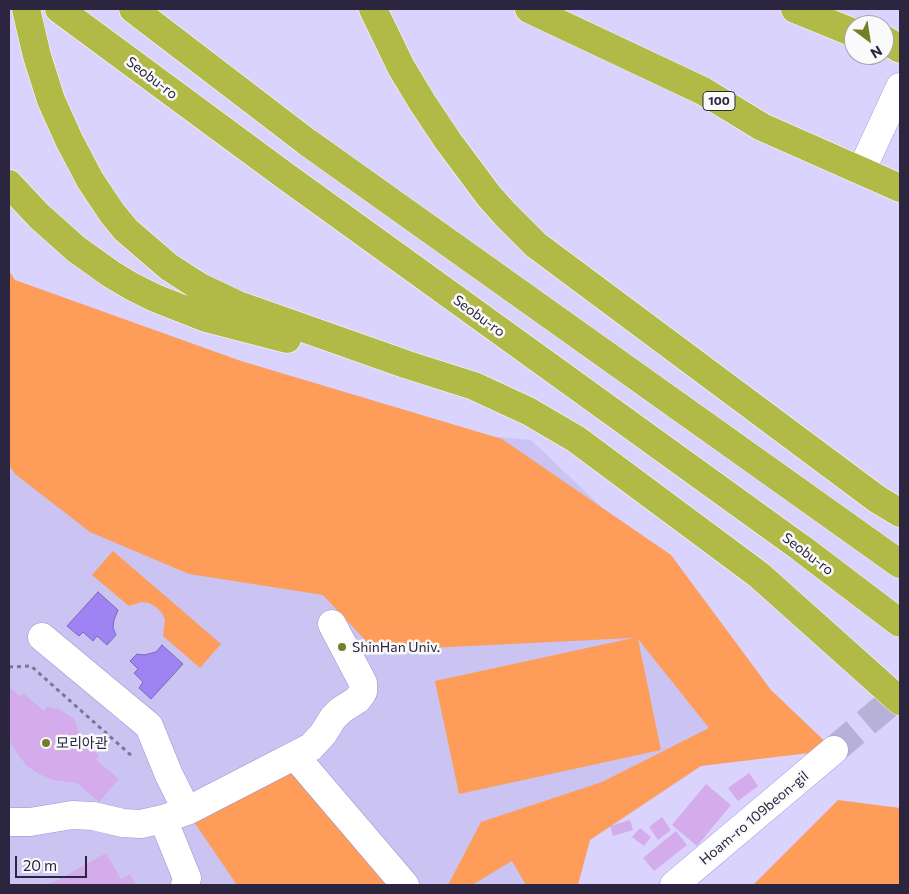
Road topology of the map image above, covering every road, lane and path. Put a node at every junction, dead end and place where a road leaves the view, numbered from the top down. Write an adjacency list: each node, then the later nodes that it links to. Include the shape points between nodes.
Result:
1 (26, 9): 12 (highway, via 37,56 59,119 90,180 126,230 169,267 200,287 238,305)
2 (59, 9): 15 (highway, Seobu-ro)
3 (133, 9): 14 (highway, via 308,142)
4 (374, 9): 13 (highway, via 401,67 448,141 489,196 536,245)
5 (795, 9): 7 (highway)
6 (533, 11): 9 (highway, 100, via 703,91 762,126)
7 (844, 29)
8 (900, 88): 9 (street)
9 (862, 169): 11 (highway, 100)
10 (9, 184): 12 (highway, via 76,249 111,274 155,298 230,325)
11 (900, 188)
12 (408, 365): 19 (highway, via 474,386 528,411 576,439 759,575)
13 (900, 513)
14 (900, 564)
15 (900, 623)
16 (332, 624): 21 (street, via 363,683 362,692 357,700 337,714 311,747)
17 (42, 637): 23 (street, via 149,726 169,776)
18 (9, 667): 22 (path, via 31,666)
19 (900, 701)
20 (834, 750): 27 (street, Hoam-ro 109beon-gil)
21 (295, 756): 23 (street); 26 (street)
22 (136, 760)
23 (175, 815): 24 (street, via 141,824 72,815); 25 (street)
24 (9, 822)
25 (186, 885)
26 (405, 885)
27 (674, 885)

